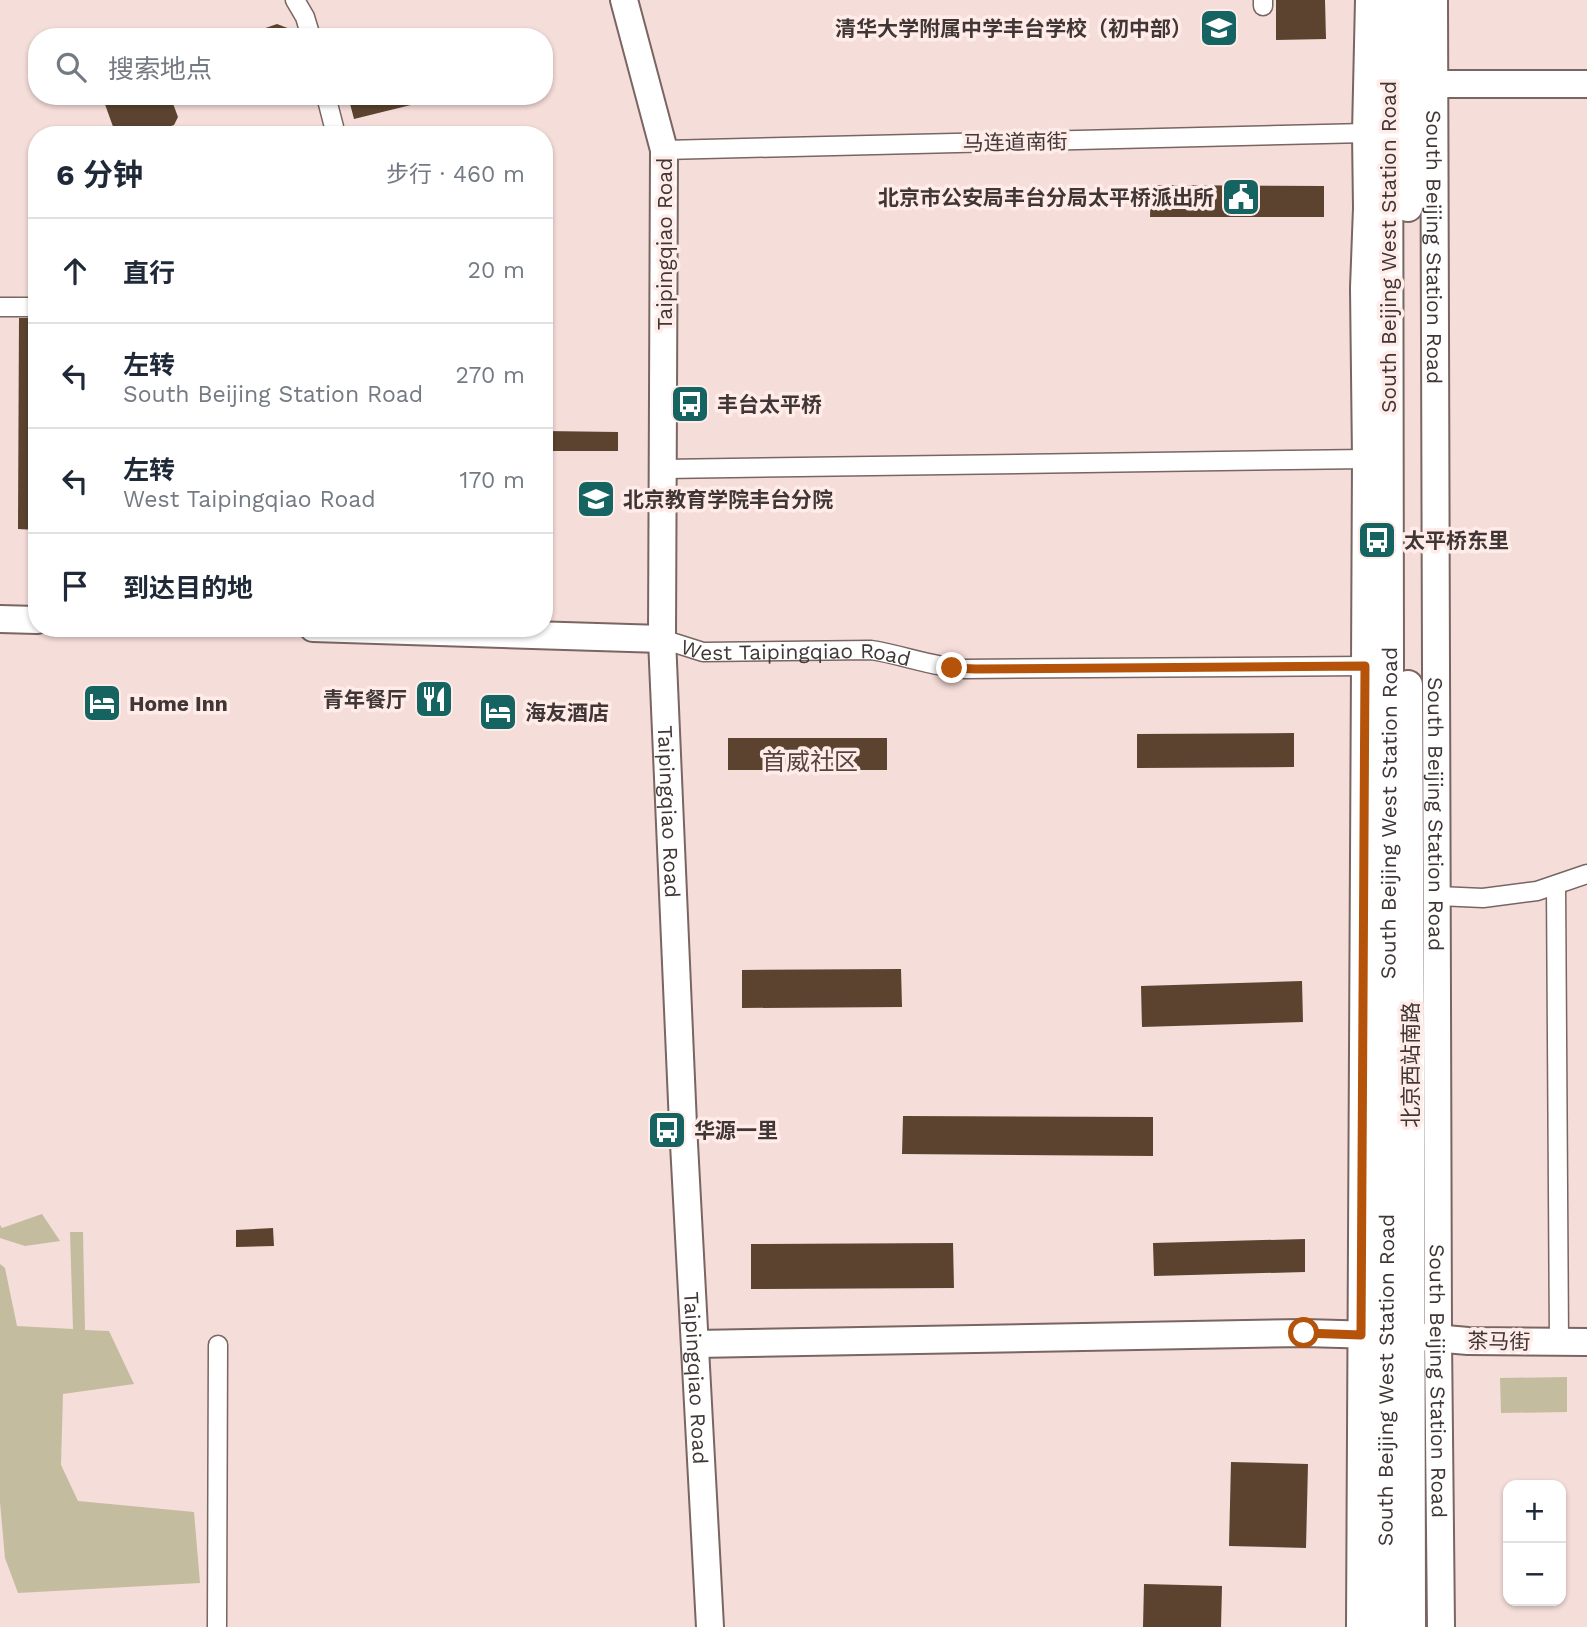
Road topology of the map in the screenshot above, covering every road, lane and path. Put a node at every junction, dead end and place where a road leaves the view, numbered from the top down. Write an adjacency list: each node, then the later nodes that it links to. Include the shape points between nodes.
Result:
1 (295, 0): 7 (street)
2 (624, 0): 13 (street, Taipingqiao Road)
3 (1369, 0): 12 (street, South Beijing Station Road)
4 (1388, 0): 26 (main road, South Beijing West Station Road, via 1389,665)
5 (1408, 0): 26 (main road, 北京西站南路, via 1407,666)
6 (1434, 0): 8 (street, South Beijing Station Road)
7 (308, 28)
8 (1434, 83): 9 (street); 25 (street, South Beijing Station Road)
9 (1587, 84)
10 (328, 105): 11 (street)
11 (334, 126)
12 (1366, 133): 13 (street, 马连道南街); 16 (street, South Beijing Station Road)
13 (664, 150): 17 (street, Taipingqiao Road)
14 (0, 307): 15 (street)
15 (28, 307)
16 (1366, 459): 17 (street); 22 (street, South Beijing Station Road)
17 (664, 469): 21 (street, Taipingqiao Road)
18 (0, 619): 19 (street)
19 (28, 620)
20 (553, 636): 21 (street, West Taipingqiao Road)
21 (662, 639): 22 (street, West Taipingqiao Road, via 703,652 871,650 965,669); 29 (street, Taipingqiao Road)
22 (1365, 666): 26 (street, South Beijing Station Road)
23 (1587, 874): 24 (street)
24 (1556, 886): 25 (street, via 1483,898); 27 (street)
25 (1438, 896): 26 (street, South Beijing Station Road)
26 (1398, 1336): 27 (street, 茶马街); 29 (street, 茶马街, via 1304,1333); 33 (street, South Beijing Station Road); 34 (main road, South Beijing West Station Road); 35 (main road, 北京西站南路); 36 (street, South Beijing Station Road)
27 (1559, 1342): 28 (street, 茶马街)
28 (1587, 1342)
29 (696, 1344): 32 (street, Taipingqiao Road)
30 (218, 1345): 31 (street)
31 (217, 1627)
32 (710, 1627)
33 (1360, 1627)
34 (1384, 1627)
35 (1411, 1627)
36 (1441, 1627)

